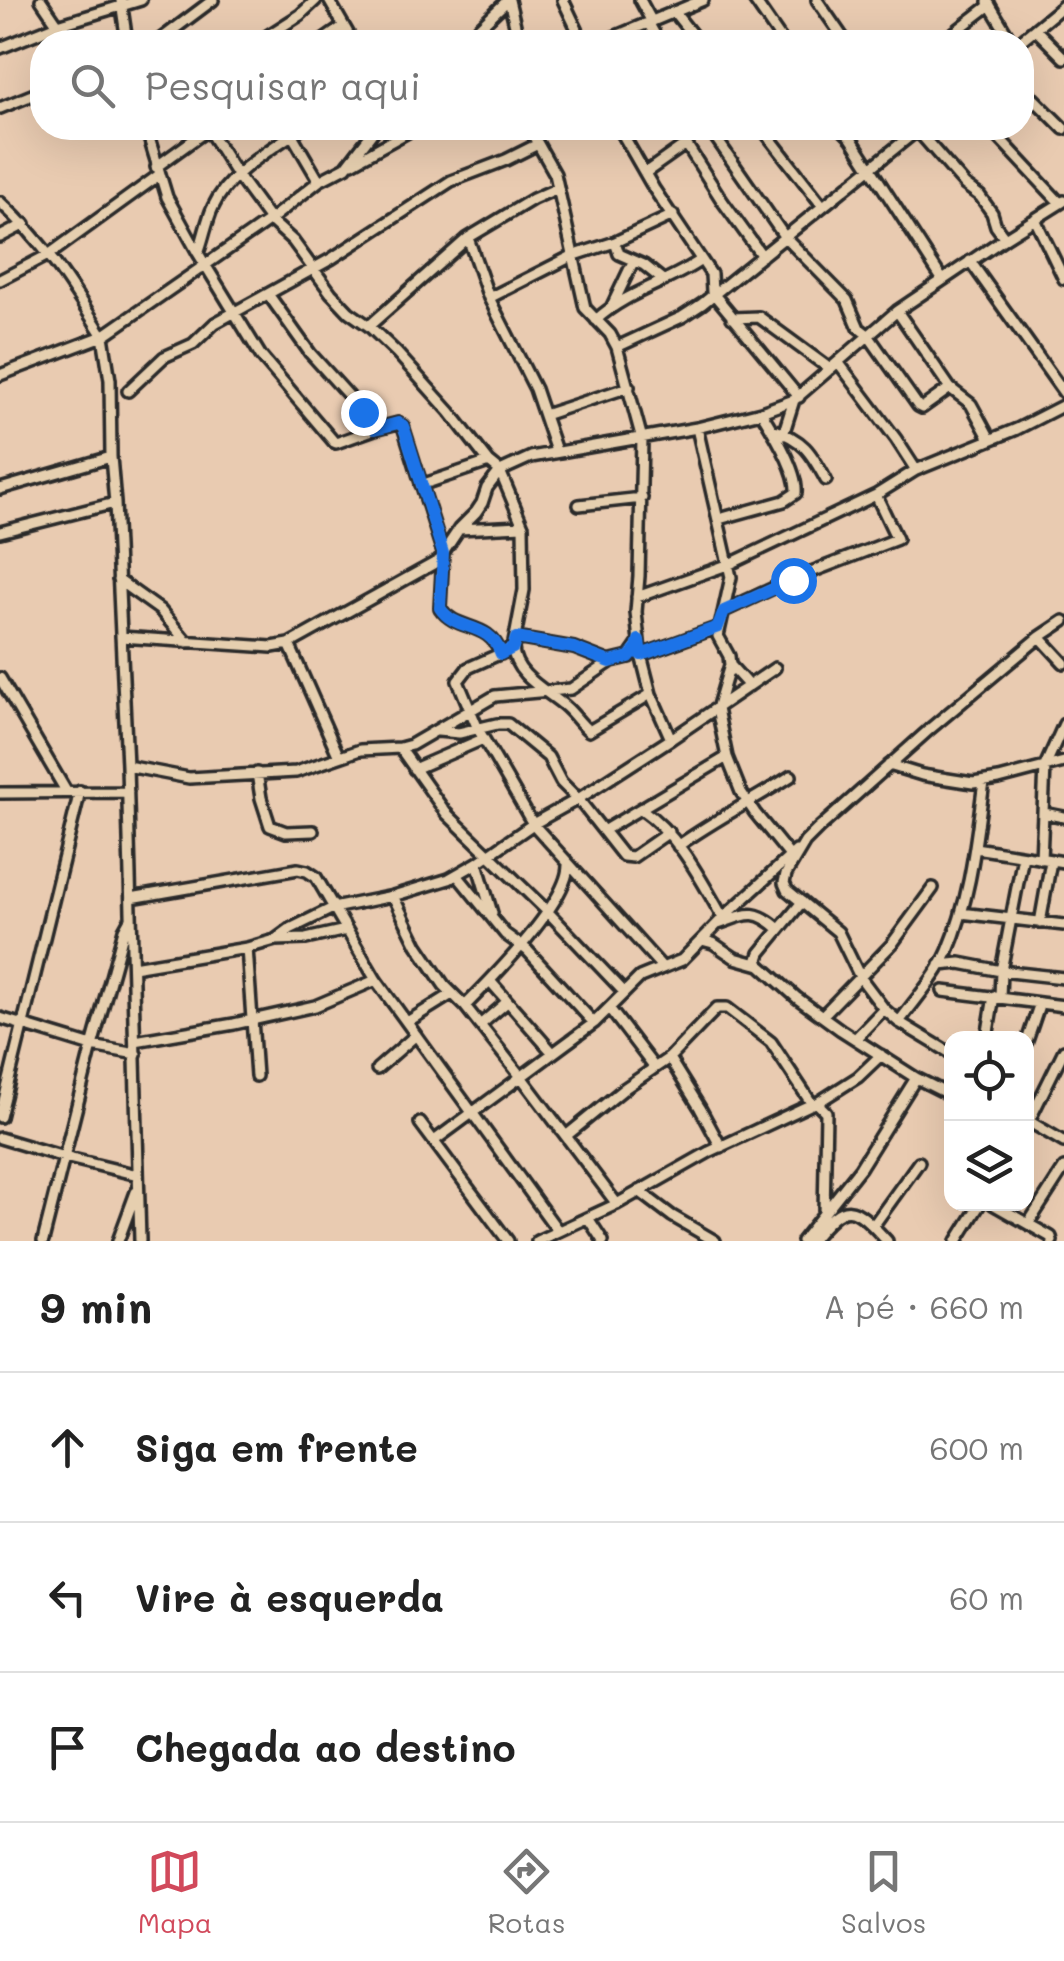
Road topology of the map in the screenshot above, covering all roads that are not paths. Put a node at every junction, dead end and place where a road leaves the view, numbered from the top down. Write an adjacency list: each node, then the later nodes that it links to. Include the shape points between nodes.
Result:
1 (42, 0): 17 (street)
2 (141, 0): 13 (street)
3 (213, 0): 22 (street)
4 (316, 0): 23 (street)
5 (329, 0): 18 (street)
6 (509, 0): 26 (street); 27 (street)
7 (563, 0): 28 (street)
8 (640, 0): 16 (street)
9 (754, 0): 32 (street)
10 (817, 0): 33 (street)
11 (700, 1): 15 (street)
12 (989, 2): 34 (street); 35 (street)
13 (121, 3): 17 (street); 21 (street)
14 (1064, 6): 19 (street)
15 (676, 13): 16 (street); 31 (street)
16 (651, 23): 29 (street); 30 (street)
17 (58, 25): 20 (street)
18 (344, 26): 24 (street); 25 (street)
19 (1035, 29): 38 (street)
20 (45, 30)
21 (125, 30)
22 (173, 30)
23 (277, 30)
24 (338, 30)
25 (346, 30)
26 (477, 30)
27 (516, 30)
28 (577, 30)
29 (638, 30)
30 (654, 30)
31 (689, 30)
32 (774, 30)
33 (838, 30)
34 (956, 30)
35 (1008, 30)
36 (30, 36): 37 (street)
37 (0, 48)
38 (1064, 58)
39 (30, 96): 41 (street)
40 (1034, 99): 42 (street)
41 (0, 108)
42 (1064, 129)
43 (149, 140): 63 (street)
44 (194, 140): 63 (street)
45 (216, 140): 65 (street)
46 (281, 140): 65 (street)
47 (299, 140): 66 (street)
48 (367, 140): 61 (street)
49 (394, 140): 61 (street)
50 (536, 140): 59 (street)
51 (626, 140): 64 (street)
52 (684, 140): 60 (street)
53 (717, 140): 75 (street)
54 (771, 140): 70 (street)
55 (855, 140): 62 (street)
56 (905, 140): 62 (street)
57 (928, 140): 78 (street, via 980,196)
58 (1002, 140): 69 (street)
59 (538, 144): 67 (street); 88 (street, via 451,180)
60 (686, 144): 64 (street); 83 (street)
61 (346, 167): 66 (street)
62 (870, 167): 70 (street); 90 (street)
63 (158, 170): 80 (street); 81 (street)
64 (645, 173): 71 (street)
65 (237, 175): 73 (street); 80 (street, via 212,209)
66 (319, 181): 73 (street)
67 (558, 188): 77 (street); 82 (street)
68 (0, 202): 74 (street)
69 (1062, 202): 72 (street)
70 (822, 206): 75 (street)
71 (672, 215): 79 (street); 84 (street)
72 (1035, 219): 78 (street); 89 (street)
73 (270, 220): 87 (street); 88 (street)
74 (25, 224): 76 (street); 81 (street)
75 (784, 236): 83 (street); 102 (street, via 845,297)
76 (0, 237)
77 (468, 238): 95 (street); 101 (street)
78 (1005, 238): 85 (street)
79 (615, 242): 82 (street); 86 (street)
80 (198, 253): 87 (street)
81 (50, 254): 91 (street); 103 (street)
82 (572, 256): 95 (street); 100 (street, via 585,308)
83 (762, 256): 94 (street)
84 (701, 260): 92 (street); 94 (street)
85 (970, 261): 90 (street); 110 (street)
86 (633, 262): 92 (street); 96 (street)
87 (205, 263): 97 (street); 103 (street)
88 (313, 270): 93 (street); 101 (street)
89 (1063, 277)
90 (942, 279): 98 (street)
91 (0, 280)
92 (664, 281): 96 (street)
93 (268, 294): 97 (street); 116 (street)
94 (714, 295): 99 (street); 104 (street)
95 (490, 298): 114 (street)
96 (612, 306): 100 (street)
97 (236, 312): 109 (street, via 164,358); 116 (street, via 262,356 330,439 336,443)
98 (896, 312): 102 (street); 108 (street)
99 (732, 318): 105 (street, via 760,317); 111 (street)
100 (596, 320): 104 (street)
101 (369, 326): 125 (street, via 450,412)
102 (868, 335): 105 (street); 108 (street, via 918,406)
103 (103, 336): 106 (street); 124 (street)
104 (617, 347): 107 (street)
105 (834, 366): 111 (street); 127 (street)
106 (0, 375)
107 (629, 387): 114 (street); 119 (street)
108 (950, 388): 120 (street, via 971,404)
109 (128, 391)
110 (1064, 393)
111 (796, 398): 113 (street); 118 (street)
112 (1064, 405): 120 (street)
113 (761, 412): 115 (street); 117 (street)
114 (544, 416): 122 (street)
115 (698, 428): 119 (street); 137 (street)
116 (375, 429): 131 (street, via 403,426)
117 (772, 429): 118 (street); 121 (street)
118 (784, 432): 121 (street); 123 (street)
119 (642, 439): 122 (street); 134 (street)
120 (990, 439): 127 (street)
121 (781, 448): 126 (street)
122 (556, 450): 128 (street)
123 (811, 452): 126 (street); 129 (street)
124 (110, 457): 132 (street); 135 (street)
125 (485, 464): 128 (street); 130 (street); 131 (street)
126 (789, 466): 137 (street, via 797,488 791,497)
127 (916, 470): 133 (street)
128 (500, 472): 130 (street); 138 (street)
129 (826, 480)
130 (492, 482): 139 (street)
131 (422, 486): 141 (street)
132 (0, 489)
133 (876, 496): 142 (street); 145 (street, via 897,539)
134 (642, 498): 136 (street); 144 (street)
135 (115, 502): 140 (street); 143 (street)
136 (578, 505)
137 (719, 519): 142 (street)
138 (524, 526): 139 (street); 152 (street)
139 (459, 529): 141 (street)
140 (0, 532)
141 (443, 556): 153 (street); 154 (street, via 442,613 485,632)
142 (730, 564): 144 (street); 145 (street)
143 (118, 580): 148 (street); 151 (street, via 160,610)
144 (637, 597): 150 (street)
145 (724, 611): 147 (street)
146 (1064, 621): 149 (street)
147 (718, 627): 155 (street); 158 (street)
148 (121, 637): 151 (street); 175 (street)
149 (1040, 637): 156 (street); 174 (street)
150 (639, 640): 155 (street); 157 (street, via 629,657)
151 (187, 642): 153 (street)
152 (515, 643): 154 (street); 157 (street, via 574,648); 162 (street, via 518,664)
153 (289, 644): 171 (street)
154 (501, 654): 164 (street, via 459,677)
155 (641, 655): 163 (street)
156 (1062, 658)
157 (610, 662): 162 (street, via 570,689)
158 (730, 665): 161 (street); 165 (street)
159 (775, 668): 161 (street)
160 (0, 678): 181 (street)
161 (749, 686): 165 (street)
162 (545, 692): 163 (street, via 589,731); 164 (street, via 503,694)
163 (651, 694): 169 (street)
164 (470, 708): 167 (street); 168 (street)
165 (717, 709): 169 (street); 172 (street)
166 (1064, 724): 176 (street)
167 (438, 731): 168 (street); 170 (street)
168 (480, 734): 177 (street); 185 (street, via 508,724 548,757); 191 (street)
169 (671, 739): 185 (street)
170 (400, 748): 171 (street); 177 (street)
171 (339, 757): 178 (street, via 296,772)
172 (727, 757): 186 (street); 188 (street)
173 (1064, 762): 176 (street)
174 (888, 765): 180 (street); 195 (street)
175 (127, 766): 178 (street, via 189,778); 183 (street)
176 (1045, 766): 180 (street); 189 (street)
177 (414, 770): 198 (street)
178 (258, 773): 192 (street, via 270,826)
179 (791, 776): 186 (street)
180 (984, 782): 197 (street)
181 (66, 791): 182 (street); 184 (street)
182 (80, 791): 183 (street); 252 (street)
183 (128, 792): 208 (street)
184 (2, 793): 187 (street)
185 (578, 799): 191 (street); 193 (street)
186 (749, 804): 196 (street); 199 (street)
187 (0, 807)
188 (640, 810): 193 (street); 194 (street)
189 (1044, 813): 190 (street); 201 (street)
190 (1064, 816)
191 (533, 824): 198 (street); 204 (street)
192 (312, 831)
193 (603, 831): 194 (street, via 628,857)
194 (668, 832): 196 (street)
195 (806, 842): 199 (street); 209 (street, via 784,883)
196 (678, 846): 216 (street)
197 (974, 848): 200 (street); 212 (street)
198 (489, 855): 203 (street); 211 (street)
199 (790, 856): 216 (street)
200 (1023, 856): 201 (street); 215 (street)
201 (1046, 860): 202 (street); 217 (street)
202 (1064, 862)
203 (477, 864): 205 (street); 214 (street)
204 (568, 864): 211 (street); 230 (street)
205 (456, 874): 207 (street); 214 (street)
206 (933, 888): 232 (street)
207 (393, 896): 210 (street); 238 (street)
208 (131, 898): 210 (street, via 298,869 316,878); 213 (street)
209 (802, 902): 219 (street); 232 (street, via 842,936)
210 (334, 908): 220 (street); 221 (street)
211 (547, 911): 223 (street); 237 (street)
212 (961, 914): 215 (street); 225 (street)
213 (132, 917): 229 (street); 259 (street)
214 (494, 920): 223 (street)
215 (1010, 920): 217 (street); 231 (street)
216 (720, 922): 219 (street, via 756,914); 222 (street)
217 (1040, 923): 218 (street)
218 (1064, 925)
219 (779, 929): 227 (street, via 760,953)
220 (346, 930): 221 (street); 234 (street)
221 (275, 940): 224 (street)
222 (708, 942): 227 (street); 230 (street)
223 (521, 945): 235 (street); 251 (street)
224 (246, 948): 229 (street); 248 (street)
225 (947, 954): 226 (street); 228 (street)
226 (960, 964): 228 (street); 231 (street)
227 (760, 965): 246 (street)
228 (940, 965): 250 (street)
229 (133, 967): 258 (street)
230 (663, 968): 237 (street)
231 (1002, 971): 233 (street); 239 (street)
232 (860, 977): 245 (street); 246 (street)
233 (1064, 978)
234 (376, 980): 248 (street, via 315,1006); 249 (street)
235 (490, 981): 240 (street); 242 (street)
236 (944, 991): 239 (street)
237 (624, 992): 244 (street)
238 (452, 994): 242 (street); 249 (street)
239 (991, 998): 241 (street); 254 (street)
240 (507, 1002): 253 (street); 263 (street)
241 (1040, 1003): 243 (street); 255 (street)
242 (464, 1006): 253 (street)
243 (1064, 1006)
244 (609, 1008): 251 (street); 266 (street)
245 (884, 1009): 250 (street); 257 (street)
246 (822, 1016): 257 (street)
247 (0, 1018): 252 (street)
248 (252, 1020): 258 (street); 268 (street)
249 (407, 1022): 256 (street)
250 (899, 1022): 260 (street)
251 (594, 1023): 263 (street)
252 (24, 1025): 259 (street); 276 (street)
253 (480, 1025): 269 (street)
254 (988, 1031)
255 (1030, 1031)
256 (416, 1035): 267 (street); 275 (street)
257 (855, 1039): 264 (street)
258 (136, 1040): 262 (street)
259 (92, 1046): 262 (street); 285 (street)
260 (944, 1049)
261 (1064, 1050): 273 (street)
262 (136, 1054): 288 (street)
263 (553, 1054): 269 (street)
264 (880, 1055): 270 (street); 274 (street, via 837,1092)
265 (669, 1058): 266 (street); 274 (street, via 723,1007 772,1042); 284 (street)
266 (654, 1067): 280 (street)
267 (377, 1069)
268 (256, 1076)
269 (522, 1078): 275 (street); 280 (street)
270 (916, 1078): 271 (street); 292 (street)
271 (944, 1092)
272 (1034, 1098): 273 (street)
273 (1040, 1101): 277 (street)
274 (809, 1102): 284 (street); 289 (street, via 826,1112)
275 (472, 1112): 282 (street); 300 (street)
276 (0, 1117)
277 (1030, 1121)
278 (420, 1124): 282 (street)
279 (1034, 1127): 283 (street)
280 (566, 1136): 293 (street)
281 (0, 1138): 285 (street)
282 (434, 1141): 304 (street)
283 (1064, 1142)
284 (720, 1147): 291 (street)
285 (64, 1157): 288 (street); 301 (street)
286 (919, 1162): 299 (street)
287 (1064, 1168): 298 (street)
288 (138, 1175): 290 (street)
289 (825, 1187): 292 (street); 296 (street)
290 (137, 1190): 302 (street); 303 (street)
291 (640, 1191): 293 (street); 307 (street)
292 (838, 1196): 296 (street)
293 (616, 1204): 297 (street)
294 (976, 1211): 311 (street)
295 (1005, 1211): 298 (street)
296 (824, 1214): 308 (street)
297 (588, 1218): 300 (street); 306 (street)
298 (1028, 1224): 312 (street)
299 (874, 1226): 309 (street, via 855,1210 844,1210); 310 (street)
300 (558, 1232): 305 (street)
301 (42, 1241)
302 (118, 1241)
303 (140, 1241)
304 (508, 1241)
305 (537, 1241)
306 (603, 1241)
307 (714, 1241)
308 (803, 1241)
309 (810, 1241)
310 (887, 1241)
311 (958, 1241)
312 (1052, 1241)

